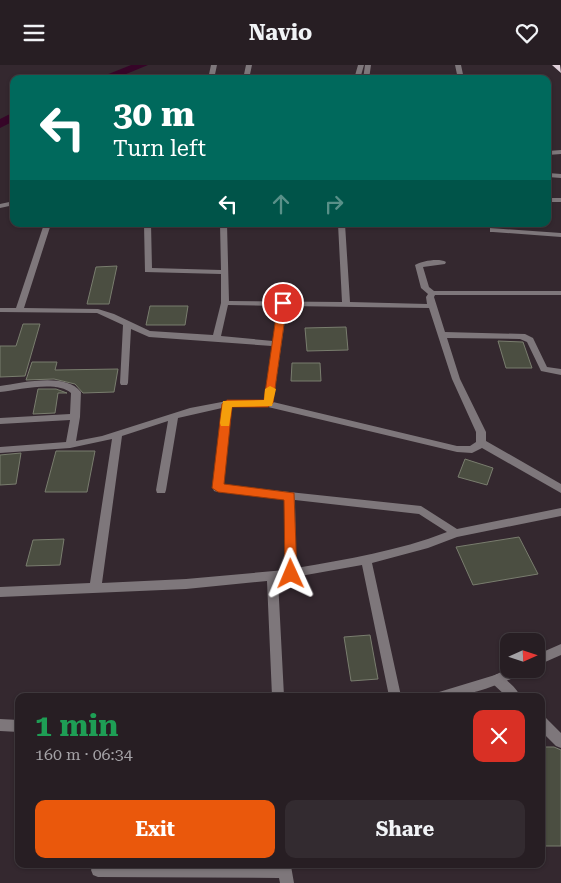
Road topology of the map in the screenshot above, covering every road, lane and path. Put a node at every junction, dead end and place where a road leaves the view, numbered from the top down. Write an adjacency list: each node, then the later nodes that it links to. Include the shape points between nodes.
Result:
1 (556, 65): 2 (highway)
2 (561, 71)
3 (45, 227): 18 (street)
4 (147, 227): 10 (street, via 148,270)
5 (224, 227): 10 (street)
6 (341, 227): 15 (street)
7 (493, 230): 8 (street)
8 (561, 235)
9 (442, 262): 11 (street, via 419,265 424,288)
10 (225, 272): 13 (street)
11 (432, 293): 12 (street); 16 (street)
12 (561, 293)
13 (226, 303): 14 (street); 21 (street)
14 (283, 303): 15 (street); 22 (street)
15 (346, 305): 16 (street)
16 (432, 306): 20 (street)
17 (0, 310): 18 (street)
18 (19, 310): 19 (street, via 98,311)
19 (127, 324): 21 (street, via 149,334); 24 (street)
20 (442, 335): 23 (street, via 522,336 530,340 544,369); 32 (street, via 456,379 481,432)
21 (216, 338): 22 (street)
22 (277, 344): 26 (street)
23 (561, 372)
24 (124, 383)
25 (0, 389): 29 (street, via 66,385 76,392)
26 (268, 403): 27 (street); 32 (street, via 441,447 472,450)
27 (227, 404): 28 (street, via 211,405); 37 (street, via 218,488)
28 (174, 416): 31 (street); 36 (street)
29 (75, 417): 30 (street); 33 (street)
30 (0, 421)
31 (118, 434): 33 (street); 43 (street)
32 (481, 443): 35 (street)
33 (70, 445): 34 (street)
34 (0, 450)
35 (561, 489)
36 (161, 490)
37 (290, 496): 39 (street, via 421,510); 41 (street)
38 (561, 512): 39 (street)
39 (456, 533): 40 (street, via 428,544)
40 (366, 559): 41 (street); 50 (street)
41 (291, 574): 42 (street)
42 (272, 576): 43 (street, via 186,585); 49 (street)
43 (95, 589): 44 (street)
44 (0, 592)
45 (561, 649): 46 (street)
46 (545, 657)
47 (501, 678): 48 (street)
48 (497, 680): 51 (street); 52 (street)
49 (278, 693)
50 (394, 693)
51 (453, 693)
52 (511, 693)
53 (0, 725): 54 (street)
54 (15, 726)
55 (545, 726): 56 (street)
56 (561, 743)
57 (98, 870): 58 (street, via 286,871)
58 (287, 883)

